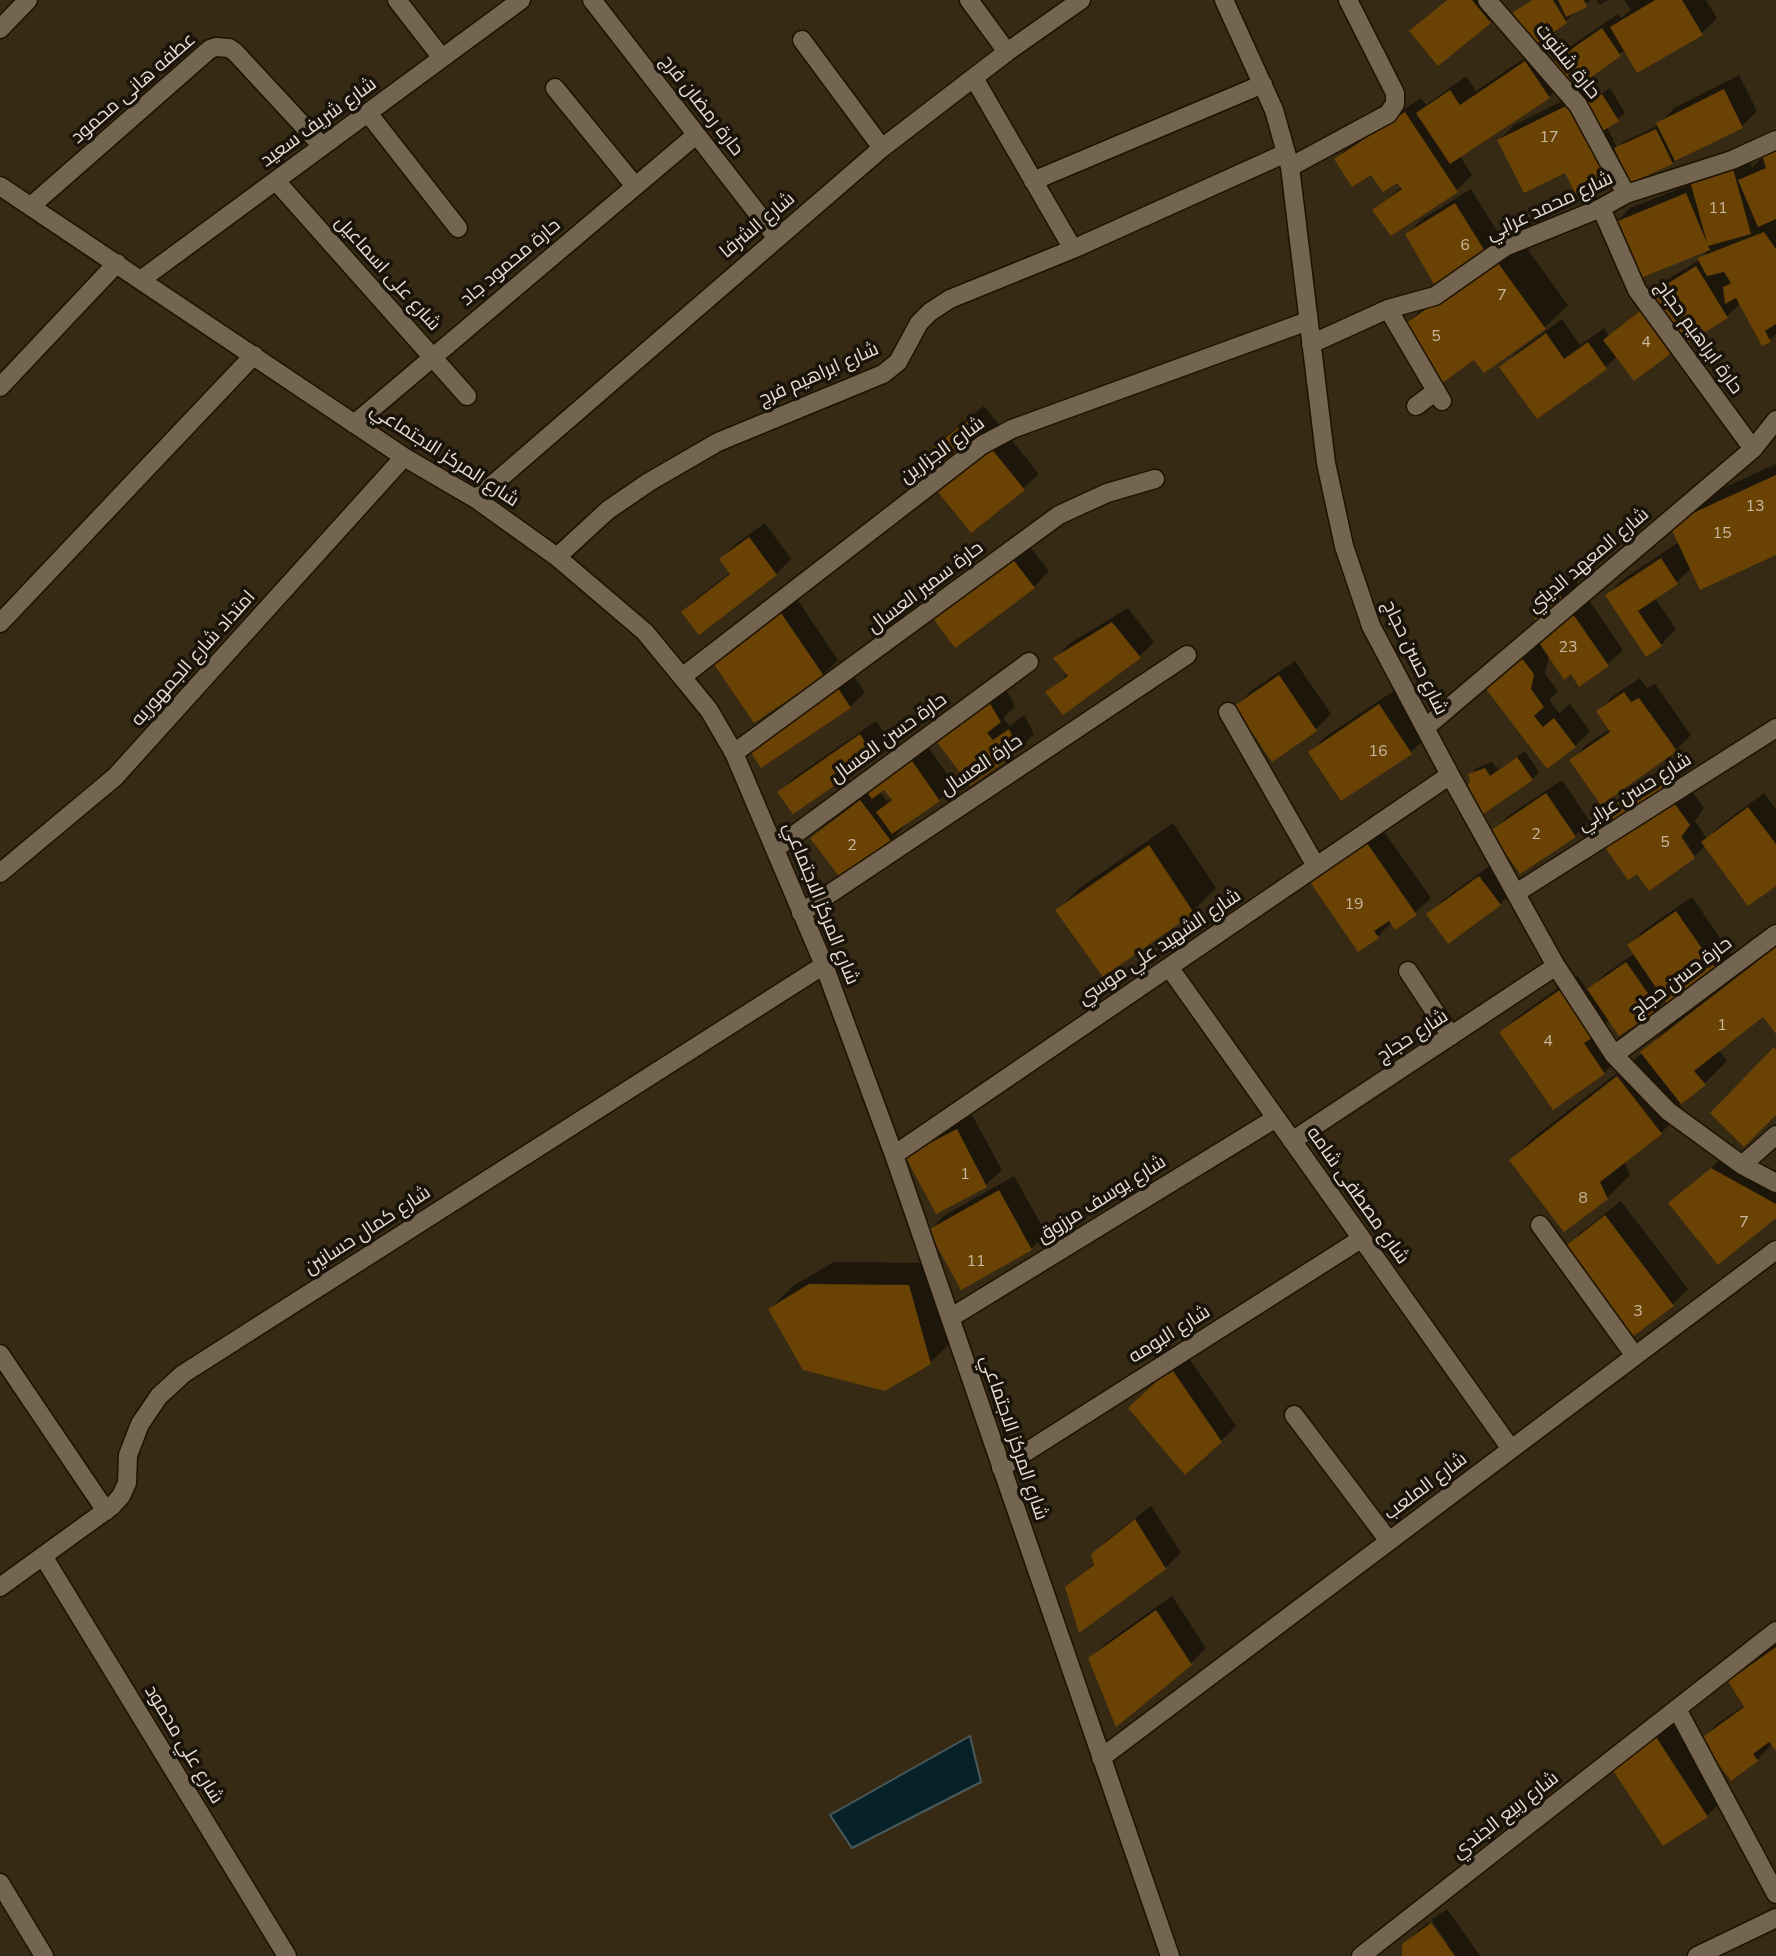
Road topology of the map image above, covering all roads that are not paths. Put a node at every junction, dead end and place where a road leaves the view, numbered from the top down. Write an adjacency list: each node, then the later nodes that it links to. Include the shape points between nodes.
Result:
1 (28, 0): 10 (street)
2 (397, 0): 13 (street)
3 (592, 0): 18 (street, حارة رمضان فرج)
4 (969, 0): 12 (street)
5 (1081, 0): 12 (street, شارع الشرفا)
6 (1224, 0): 15 (street, شارع حسن حجاج)
7 (1348, 0): 22 (street, شارع ابراهيم فرج, via 1395,93 1395,104 1388,114)
8 (1487, 0): 27 (street, حارة شلتوت, via 1578,105)
9 (517, 1): 13 (street, شارع شريف سعيد)
10 (0, 29)
11 (802, 40): 21 (street)
12 (1007, 52): 14 (street, شارع الشرفا)
13 (442, 58): 17 (street, شارع شريف سعيد)
14 (974, 78): 21 (street, شارع الشرفا); 24 (street)
15 (1263, 84): 22 (street, شارع حسن حجاج); 24 (street)
16 (555, 88): 26 (street)
17 (368, 113): 20 (street, شارع شريف سعيد); 30 (street)
18 (696, 135): 26 (street, حارة محمود جاد); 31 (street, حارة رمضان فرج)
19 (1776, 139): 27 (street, شارع محمد عرابي, via 1732,160)
20 (322, 146): 23 (street, شارع شريف سعيد); 28 (street, عطفه هانى محمود, via 235,52 216,47)
21 (882, 148): 31 (street, شارع الشرفا)
22 (1288, 160): 32 (street, شارع ابراهيم فرج); 36 (street, شارع حسن حجاج)
23 (276, 181): 34 (street, شارع شريف سعيد); 39 (street, شارع على اسماعيل)
24 (1033, 181): 32 (street)
25 (0, 186): 28 (street, شارع المركز الاجتماعي)
26 (635, 187): 39 (street, حارة محمود جاد)
27 (1626, 194): 29 (street, شارع محمد عرابي)
28 (31, 206): 33 (street, شارع المركز الاجتماعي)
29 (1601, 208): 35 (street, شارع محمد عرابي, via 1505,247 1435,296); 45 (street, حارة ابراهيم حجاج, via 1637,290)
30 (458, 228)
31 (776, 237): 48 (street, شارع الشرفا)
32 (1073, 249): 49 (street, شارع ابراهيم فرج, via 950,299 919,323 898,362 883,374 718,442 608,510)
33 (117, 263): 34 (street, شارع المركز الاجتماعي); 40 (street)
34 (142, 279): 38 (street, شارع المركز الاجتماعي)
35 (1388, 309): 37 (street, شارع محمد عرابي); 42 (street, via 1439,396)
36 (1308, 321): 37 (street, شارع حسن حجاج); 53 (street, شارع الجزارين, via 1012,429 982,445)
37 (1311, 344): 55 (street, شارع حسن حجاج, via 1326,464 1344,546 1371,626)
38 (254, 355): 44 (street, شارع المركز الاجتماعي); 50 (street)
39 (432, 357): 41 (street, شارع على اسماعيل); 44 (street, حارة محمود جاد)
40 (0, 387)
41 (467, 396)
42 (1416, 405)
43 (1776, 420): 45 (street, شارع المعهد الديني)
44 (354, 424): 46 (street, شارع المركز الاجتماعي)
45 (1753, 449): 55 (street, شارع المعهد الديني)
46 (404, 457): 48 (street, شارع المركز الاجتماعي); 61 (street, امتداد شارع الجمهوريه, via 115,777)
47 (1155, 479): 57 (street, حارة سمير العسال, via 1059,515)
48 (476, 499): 49 (street, شارع المركز الاجتماعي)
49 (557, 557): 53 (street, شارع المركز الاجتماعي, via 645,632)
50 (0, 623)
51 (1187, 655): 63 (street, حارة العسال)
52 (1028, 662): 59 (street, حارة حسن العسال)
53 (682, 677): 57 (street, شارع المركز الاجتماعي, via 709,710)
54 (1228, 712): 60 (street)
55 (1425, 728): 58 (street, شارع حسن حجاج)
56 (1776, 728): 62 (street, شارع حسن عرابي)
57 (734, 753): 59 (street, شارع المركز الاجتماعي)
58 (1450, 775): 60 (street, شارع الشهيد علي موسي); 62 (street, شارع حسن حجاج)
59 (775, 849): 63 (street, شارع المركز الاجتماعي)
60 (1316, 866): 66 (street, شارع الشهيد علي موسي)
61 (0, 873)
62 (1516, 893): 67 (street, شارع حسن حجاج)
63 (801, 913): 65 (street, شارع المركز الاجتماعي)
64 (1776, 934): 70 (street, حارة حسن حجاج)
65 (824, 965): 74 (street, شارع المركز الاجتماعي); 86 (street, شارع كمال حسانين, via 183,1374 159,1396 140,1424 128,1455 127,1482)
66 (1169, 967): 71 (street, شارع مصطفى شامه); 74 (street, شارع الشهيد علي موسي)
67 (1556, 967): 69 (street, شارع حجاج); 70 (street, شارع حسن حجاج)
68 (1408, 971): 69 (street)
69 (1451, 1036): 73 (street, شارع حجاج)
70 (1614, 1055): 75 (street, شارع حسن حجاج, via 1668,1111)
71 (1276, 1118): 73 (street, شارع مصطفى شامه); 80 (street, شارع يوسف مرزوق)
72 (1776, 1135): 75 (street)
73 (1292, 1142): 78 (street, شارع مصطفى شامه)
74 (894, 1155): 80 (street, شارع المركز الاجتماعي)
75 (1742, 1165): 76 (street, شارع حسن حجاج)
76 (1776, 1183)
77 (1539, 1225): 82 (street)
78 (1361, 1239): 84 (street, شارع مصطفى شامه); 85 (street, شارع البومه)
79 (1776, 1250): 82 (street, شارع الملعب)
80 (950, 1318): 85 (street, شارع المركز الاجتماعي)
81 (0, 1354): 86 (street)
82 (1635, 1356): 84 (street, شارع الملعب)
83 (1294, 1415): 87 (street)
84 (1511, 1450): 87 (street, شارع الملعب)
85 (1001, 1468): 92 (street, شارع المركز الاجتماعي)
86 (106, 1511): 88 (street, شارع كمال حسانين)
87 (1389, 1541): 92 (street, شارع الملعب)
88 (43, 1556): 89 (street, شارع كمال حسانين); 97 (street, شارع علي محمود)
89 (0, 1587)
90 (1776, 1631): 91 (street, شارع ربيع الجندي)
91 (1677, 1709): 94 (street); 99 (street, شارع ربيع الجندي)
92 (1101, 1758): 98 (street, شارع المركز الاجتماعي)
93 (0, 1883): 96 (street)
94 (1776, 1894)
95 (1776, 1918): 100 (street)
96 (44, 1956)
97 (287, 1956)
98 (1170, 1956)
99 (1361, 1956)
100 (1697, 1956)

